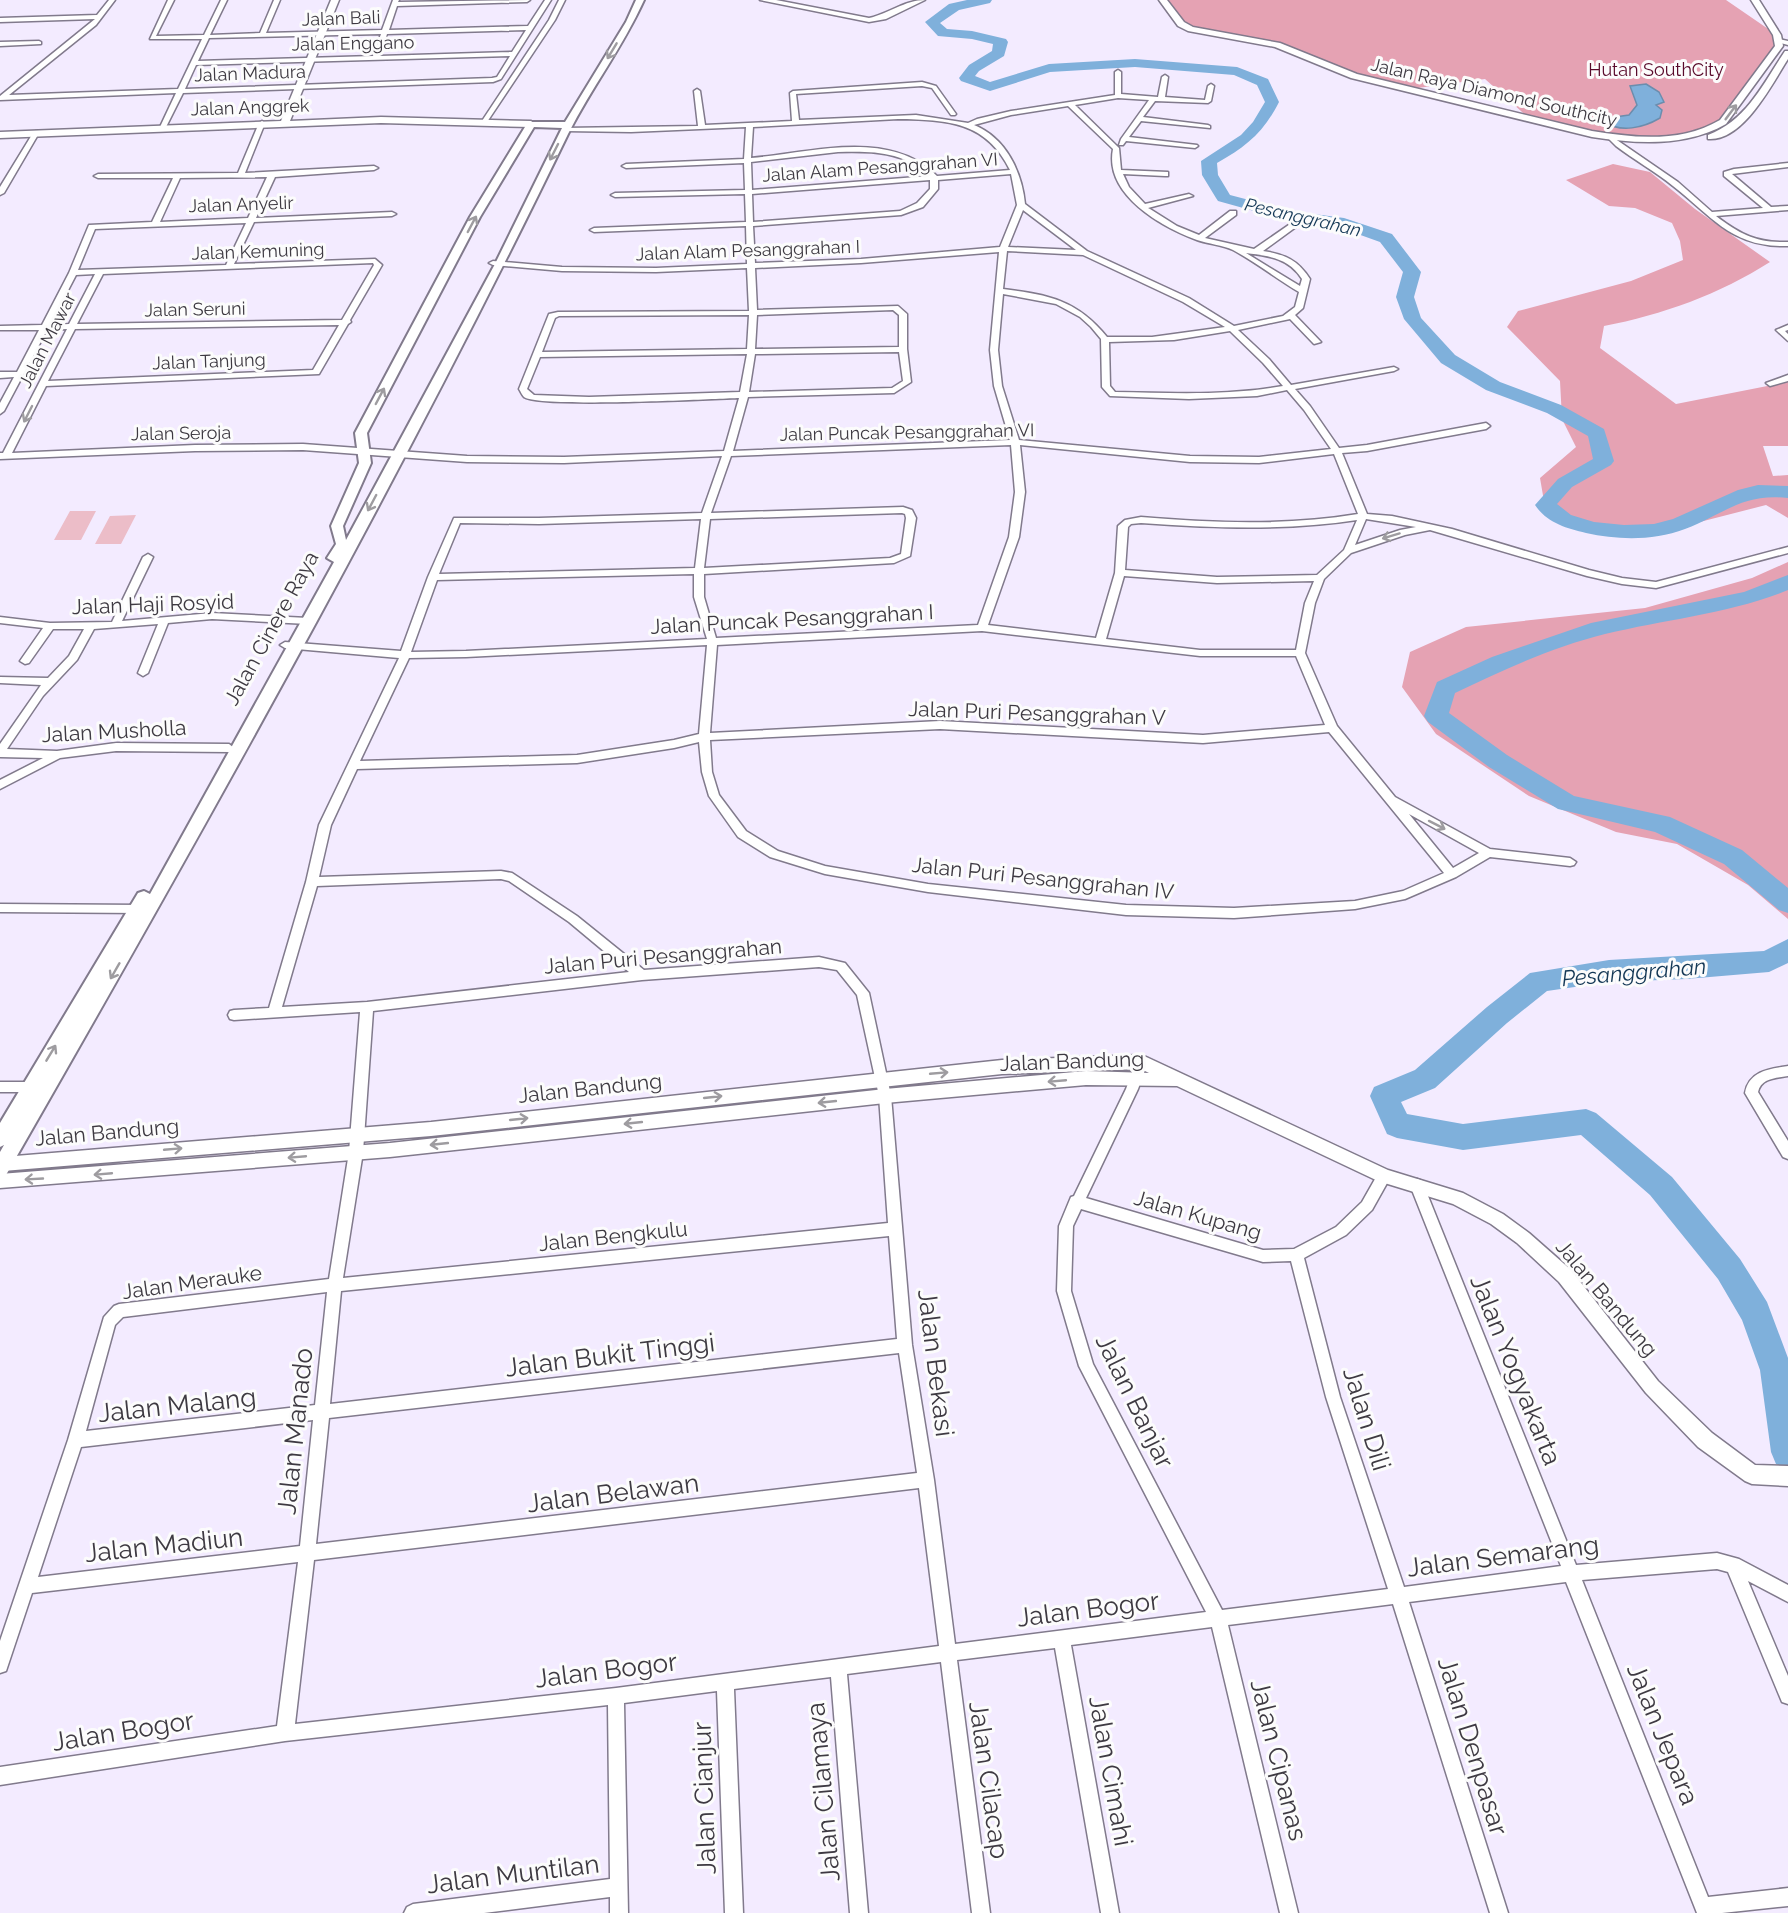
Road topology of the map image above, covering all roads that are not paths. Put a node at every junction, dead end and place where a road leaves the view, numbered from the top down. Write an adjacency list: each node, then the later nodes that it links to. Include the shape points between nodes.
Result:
1 (112, 0): 20 (street)
2 (171, 0): 27 (street, Jalan Bali, via 152,38)
3 (224, 0): 27 (street)
4 (277, 0): 25 (street)
5 (335, 0): 24 (street)
6 (527, 0): 18 (street)
7 (548, 0): 22 (street)
8 (562, 0): 52 (street)
9 (630, 0): 31 (main road)
10 (640, 0): 62 (main road, Jalan Cinere Raya, one-way to 62)
11 (764, 0): 19 (street)
12 (900, 0): 19 (street, via 865,14)
13 (921, 0): 19 (street, via 872,20)
14 (1154, 0): 67 (street, Jalan Raya Diamond Southcity, via 1178,29 1272,47 1349,78)
15 (1164, 0): 67 (street, Jalan Raya Diamond Southcity, via 1180,24 1191,28 1277,45 1354,76)
16 (1755, 0): 28 (street, Jalan Raya Diamond Southcity)
17 (1766, 0): 26 (street)
18 (395, 2): 23 (street)
19 (849, 14)
20 (101, 17): 21 (street); 44 (street)
21 (0, 20)
22 (531, 28): 23 (street, Jalan Bali); 33 (street)
23 (385, 32): 24 (street, Jalan Bali); 34 (street)
24 (321, 34): 25 (street, Jalan Bali); 35 (street)
25 (262, 36): 27 (street, Jalan Bali)
26 (1788, 36)
27 (206, 37): 36 (street)
28 (1784, 42): 67 (street, Jalan Raya Diamond Southcity, one-way to 28, via 1713,129 1724,122)
29 (39, 43): 30 (street)
30 (0, 44)
31 (602, 49)
32 (1788, 53): 67 (street, Jalan Raya Diamond Southcity, via 1748,113 1730,130 1679,141)
33 (513, 54): 34 (street, Jalan Enggano); 39 (street, Jalan Madura, via 499,78)
34 (376, 57): 35 (street, Jalan Enggano)
35 (310, 59): 36 (street, Jalan Enggano); 39 (street)
36 (194, 63): 41 (street)
37 (1118, 72): 43 (street)
38 (1165, 77): 45 (street)
39 (300, 86): 41 (street, Jalan Madura); 54 (street)
40 (1211, 86): 45 (street, via 1206,102)
41 (180, 91): 44 (street, Jalan Madura); 59 (street)
42 (697, 91): 63 (street)
43 (1118, 96): 45 (street); 46 (street)
44 (2, 98)
45 (1157, 99): 49 (street)
46 (1070, 103): 51 (street); 69 (street)
47 (953, 114): 50 (street, via 921,112); 50 (street, via 934,87 922,84 795,92); 51 (street); 53 (street)
48 (561, 115): 60 (main road)
49 (1139, 119): 61 (street); 66 (street)
50 (796, 120): 53 (street, via 908,117); 56 (street)
51 (979, 120): 58 (street)
52 (485, 121): 54 (street, Jalan Anggrek); 57 (street, Jalan Anggrek)
53 (947, 121): 58 (street)
54 (285, 122): 55 (street, Jalan Anggrek)
55 (262, 123): 59 (street, Jalan Anggrek); 79 (street)
56 (750, 125): 63 (street); 70 (street)
57 (529, 126): 60 (main road, Jalan Anggrek); 139 (main road, Jalan Cinere Raya, one-way to 57, via 361,433 475,217)
58 (969, 126): 76 (street, via 993,142)
59 (163, 127): 64 (street, Jalan Anggrek)
60 (554, 127): 62 (main road, Jalan Anggrek)
61 (1208, 127)
62 (566, 128): 63 (street); 107 (main road, Jalan Cinere Raya, one-way to 107, via 541,179 533,183)
63 (702, 128)
64 (36, 133): 65 (street, Jalan Anggrek); 75 (street)
65 (0, 134)
66 (1124, 139): 68 (street); 69 (street)
67 (1614, 141): 94 (street)
68 (1195, 146)
69 (1117, 149): 77 (street)
70 (747, 160): 72 (street); 83 (street, via 856,150 884,152 921,164); 84 (street)
71 (1788, 165): 91 (street, via 1727,174)
72 (626, 166)
73 (374, 168): 80 (street)
74 (0, 172): 75 (street)
75 (13, 172): 85 (street)
76 (1014, 172): 83 (street, Jalan Alam Pesanggrahan VI); 88 (street, via 1020,184)
77 (1118, 172): 78 (street); 89 (street)
78 (1165, 174)
79 (241, 175): 80 (street); 82 (street)
80 (272, 175): 95 (street)
81 (98, 176): 82 (street)
82 (177, 177): 96 (street)
83 (934, 177): 84 (street, Jalan Alam Pesanggrahan VI); 98 (street, via 934,189 920,205 901,213)
84 (749, 192): 86 (street, Jalan Alam Pesanggrahan VI); 98 (street)
85 (0, 193)
86 (615, 195)
87 (1189, 196): 89 (street)
88 (1021, 205): 103 (street); 106 (street)
89 (1143, 207): 101 (street)
90 (1788, 208): 91 (street)
91 (1770, 210): 94 (street)
92 (1233, 213): 101 (street)
93 (392, 214): 95 (street, Jalan Anyelir)
94 (1710, 214): 102 (street, via 1752,242)
95 (252, 218): 96 (street, Jalan Anyelir); 109 (street)
96 (156, 222): 99 (street, Jalan Anyelir)
97 (1296, 224): 105 (street)
98 (750, 225): 100 (street); 108 (street)
99 (91, 227): 111 (street, Jalan Mawar)
100 (594, 230)
101 (1200, 238): 104 (street)
102 (1788, 244)
103 (1004, 249): 106 (street, Jalan Alam Pesanggrahan I); 108 (street, Jalan Alam Pesanggrahan I); 112 (street)
104 (1235, 249): 105 (street); 113 (street)
105 (1257, 251): 113 (street, via 1285,258 1299,268 1306,279)
106 (1084, 253): 121 (street, via 1186,300)
107 (496, 263): 108 (street, Jalan Alam Pesanggrahan I, via 609,270); 141 (main road, Jalan Cinere Raya)
108 (751, 266): 114 (street)
109 (229, 267): 110 (street, Jalan Kemuning); 116 (street, Jalan Kemuning, via 375,261 378,265)
110 (100, 272): 111 (street, Jalan Kemuning); 118 (street, Jalan Mawar)
111 (73, 273): 117 (street, Jalan Mawar)
112 (999, 291): 122 (street, via 1064,304 1087,317); 138 (street, via 995,369)
113 (1304, 291): 115 (street, via 1299,308)
114 (753, 313): 125 (street, via 900,309); 126 (street); 127 (street, via 558,314 552,316)
115 (1291, 315): 121 (street); 124 (street)
116 (347, 322): 118 (street, Jalan Seruni); 133 (street, Jalan Tanjung, via 315,373)
117 (44, 326): 118 (street, Jalan Seruni); 120 (street, Jalan Seruni); 129 (street, Jalan Mawar)
118 (75, 326): 133 (street, Jalan Mawar)
119 (1788, 327): 123 (street, via 1780,330)
120 (0, 328)
121 (1232, 328): 122 (street, via 1164,340); 134 (street)
122 (1105, 339): 134 (street, via 1106,387 1113,394 1231,395)
123 (1788, 339)
124 (1317, 342)
125 (903, 349): 126 (street); 135 (street, via 907,382 901,388)
126 (751, 353): 127 (street); 135 (street)
127 (537, 355): 135 (street, via 523,389 533,397 589,400)
128 (1394, 369): 134 (street)
129 (18, 374): 130 (street); 136 (street, Jalan Mawar)
130 (0, 375)
131 (1788, 378): 132 (street)
132 (1770, 383)
133 (43, 384): 143 (street, Jalan Mawar, one-way to 143)
134 (1292, 388): 140 (street)
135 (744, 395): 142 (street)
136 (0, 411)
137 (1485, 426): 140 (street, Jalan Puncak Pesanggrahan VI)
138 (1015, 442): 140 (street, Jalan Puncak Pesanggrahan VI, via 1223,460); 142 (street, Jalan Puncak Pesanggrahan VI); 160 (street, via 1020,492 1014,537)
139 (362, 450): 141 (street, Jalan Puncak Pesanggrahan VI); 143 (street, Jalan Seroja, via 195,448); 156 (main road, Jalan Cinere Raya, via 365,463 338,526 342,544)
140 (1337, 452): 145 (street)
141 (394, 453): 142 (street, Jalan Puncak Pesanggrahan VI, via 564,460); 156 (main road, Jalan Cinere Raya, one-way to 156)
142 (728, 454): 144 (street)
143 (3, 456)
144 (706, 514): 150 (street); 150 (street, via 903,510 911,518 905,556 891,561); 152 (street, via 457,520)
145 (1363, 516): 146 (street); 148 (street); 151 (street, via 1246,525 1128,522 1123,526)
146 (1435, 528): 147 (street, via 1587,573 1656,585); 148 (street, one-way to 148, via 1403,532)
147 (1788, 550)
148 (1348, 551): 153 (street)
149 (148, 557): 159 (street)
150 (699, 571): 152 (street); 161 (street, via 699,597)
151 (1120, 573): 153 (street, via 1217,580); 162 (street)
152 (433, 576): 165 (street)
153 (1320, 578): 164 (street, via 1310,603)
154 (0, 620): 157 (street, Jalan Haji Rosyid)
155 (164, 621): 156 (street, Jalan Haji Rosyid, via 212,616); 159 (street, Jalan Haji Rosyid); 167 (street)
156 (303, 621): 163 (main road, Jalan Cinere Raya)
157 (50, 626): 158 (street, Jalan Haji Rosyid); 166 (street)
158 (90, 626): 159 (street, Jalan Haji Rosyid); 169 (street, via 73,658)
159 (115, 626)
160 (982, 628): 161 (street, Jalan Puncak Pesanggrahan I); 162 (street, Jalan Puncak Pesanggrahan I)
161 (712, 640): 165 (street, Jalan Puncak Pesanggrahan I); 171 (street, Jalan Puri Pesanggrahan IV)
162 (1100, 641): 164 (street, Jalan Puncak Pesanggrahan I, via 1200,653)
163 (290, 645): 165 (street, Jalan Puncak Pesanggrahan I); 173 (main road, Jalan Cinere Raya); 184 (main road, Jalan Cinere Raya)
164 (1300, 653): 170 (street)
165 (405, 655): 176 (street)
166 (25, 661)
167 (143, 673)
168 (0, 680): 169 (street)
169 (49, 682): 172 (street)
170 (1332, 728): 171 (street, Jalan Puri Pesanggrahan V, via 1203,739 940,725); 178 (street)
171 (704, 737): 176 (street, Jalan Puri Pesanggrahan V, via 577,759); 181 (street, Jalan Puri Pesanggrahan IV, via 714,796 742,834 774,854 825,870 928,888 1126,910 1234,913 1355,905 1405,895)
172 (3, 741): 174 (street)
173 (229, 748): 175 (street, Jalan Musholla, via 116,747); 184 (main road, Jalan Cinere Raya)
174 (0, 752): 175 (street, Jalan Musholla)
175 (57, 755): 177 (street)
176 (355, 765): 182 (street, via 325,825)
177 (0, 784)
178 (1386, 796): 179 (street, one-way to 179); 181 (street)
179 (1488, 853): 180 (street); 181 (street, Jalan Puri Pesanggrahan IV)
180 (1570, 862)
181 (1452, 874)
182 (312, 882): 185 (street, via 512,877 573,919); 187 (street)
183 (0, 908): 184 (street)
184 (143, 909): 195 (main road, Jalan Cinere Raya, one-way to 184); 196 (main road, Jalan Cinere Raya, one-way to 196)
185 (642, 975): 186 (street, Jalan Puri Pesanggrahan); 191 (street, Jalan Puri Pesanggrahan, via 819,962 841,966 863,993)
186 (367, 1007): 187 (street, Jalan Puri Pesanggrahan); 198 (street)
187 (274, 1013): 188 (street, Jalan Puri Pesanggrahan)
188 (234, 1015)
189 (1142, 1062): 191 (street, Jalan Bandung, one-way to 189, via 1002,1067); 192 (street, Jalan Banjar); 193 (street, Jalan Bandung)
190 (1788, 1071): 201 (street, via 1757,1079 1751,1093)
191 (881, 1078): 197 (street, Jalan Bekasi); 198 (street, Jalan Bandung, one-way to 191)
192 (1136, 1080): 193 (street, Jalan Bandung); 197 (street, Jalan Bandung, one-way to 197, via 1086,1078); 205 (street, Jalan Banjar)
193 (1178, 1080): 203 (street, Jalan Bandung)
194 (0, 1086): 195 (street)
195 (31, 1086): 196 (street); 199 (main road, Jalan Cinere Raya)
196 (47, 1088): 202 (main road, Jalan Cinere Raya)
197 (885, 1096): 200 (street, Jalan Bandung, one-way to 200); 206 (street, Jalan Bekasi)
198 (356, 1134): 200 (street, Jalan Manado); 202 (street, Jalan Bandung, one-way to 198)
199 (0, 1139)
200 (356, 1152): 202 (street, Jalan Bandung, one-way to 202); 208 (street, Jalan Manado)
201 (1788, 1153)
202 (1, 1171)
203 (1384, 1176): 204 (street, Jalan Bandung); 207 (street, Jalan Kupang, via 1367,1206 1341,1231)
204 (1417, 1185): 212 (street, Jalan Bandung, via 1479,1208 1523,1238 1564,1276 1653,1387 1722,1454 1752,1474); 216 (street, Jalan Yogyakarta)
205 (1076, 1201): 207 (street, Jalan Kupang, via 1263,1256); 220 (street, Jalan Banjar, via 1066,1226 1064,1291 1086,1366)
206 (895, 1229): 208 (street, Jalan Bengkulu); 209 (street, Jalan Bekasi)
207 (1296, 1255): 218 (street, Jalan Dili, via 1333,1397)
208 (335, 1286): 210 (street, Jalan Manado); 211 (street, Jalan Merauke, via 114,1314)
209 (905, 1345): 210 (street, Jalan Bukit Tinggi); 213 (street, Jalan Bekasi)
210 (320, 1413): 211 (street, Jalan Malang); 214 (street, Jalan Manado)
211 (76, 1440): 217 (street)
212 (1788, 1476)
213 (926, 1480): 214 (street, Jalan Belawan); 222 (street, Jalan Bekasi)
214 (307, 1554): 217 (street, Jalan Madiun); 228 (street, Jalan Manado)
215 (1733, 1565): 216 (street, Jalan Semarang, via 1695,1562); 219 (street, Jalan Semarang); 227 (street)
216 (1571, 1573): 218 (street, Jalan Semarang); 232 (street, Jalan Jepara)
217 (27, 1586): 223 (street)
218 (1398, 1594): 220 (street, Jalan Semarang); 240 (street, Jalan Denpasar)
219 (1788, 1594)
220 (1218, 1618): 221 (street, Jalan Bogor); 239 (street, Jalan Cipanas)
221 (1062, 1638): 222 (street, Jalan Bogor); 238 (street, Jalan Cimahi)
222 (947, 1653): 224 (street, Jalan Bogor); 237 (street, Jalan Cilacap)
223 (0, 1665)
224 (838, 1667): 225 (street, Jalan Bogor); 236 (street, Jalan Cilamaya)
225 (725, 1681): 226 (street, Jalan Bogor); 235 (street, Jalan Cianjur)
226 (616, 1696): 228 (street, Jalan Bogor); 230 (street)
227 (1788, 1696)
228 (285, 1733): 229 (street, Jalan Bogor)
229 (0, 1776)
230 (619, 1887): 233 (street, Jalan Muntilan); 234 (street)
231 (1788, 1897): 232 (street)
232 (1705, 1910)
233 (413, 1913)
234 (620, 1913)
235 (734, 1913)
236 (859, 1913)
237 (981, 1913)
238 (1110, 1913)
239 (1289, 1913)
240 (1498, 1913)

